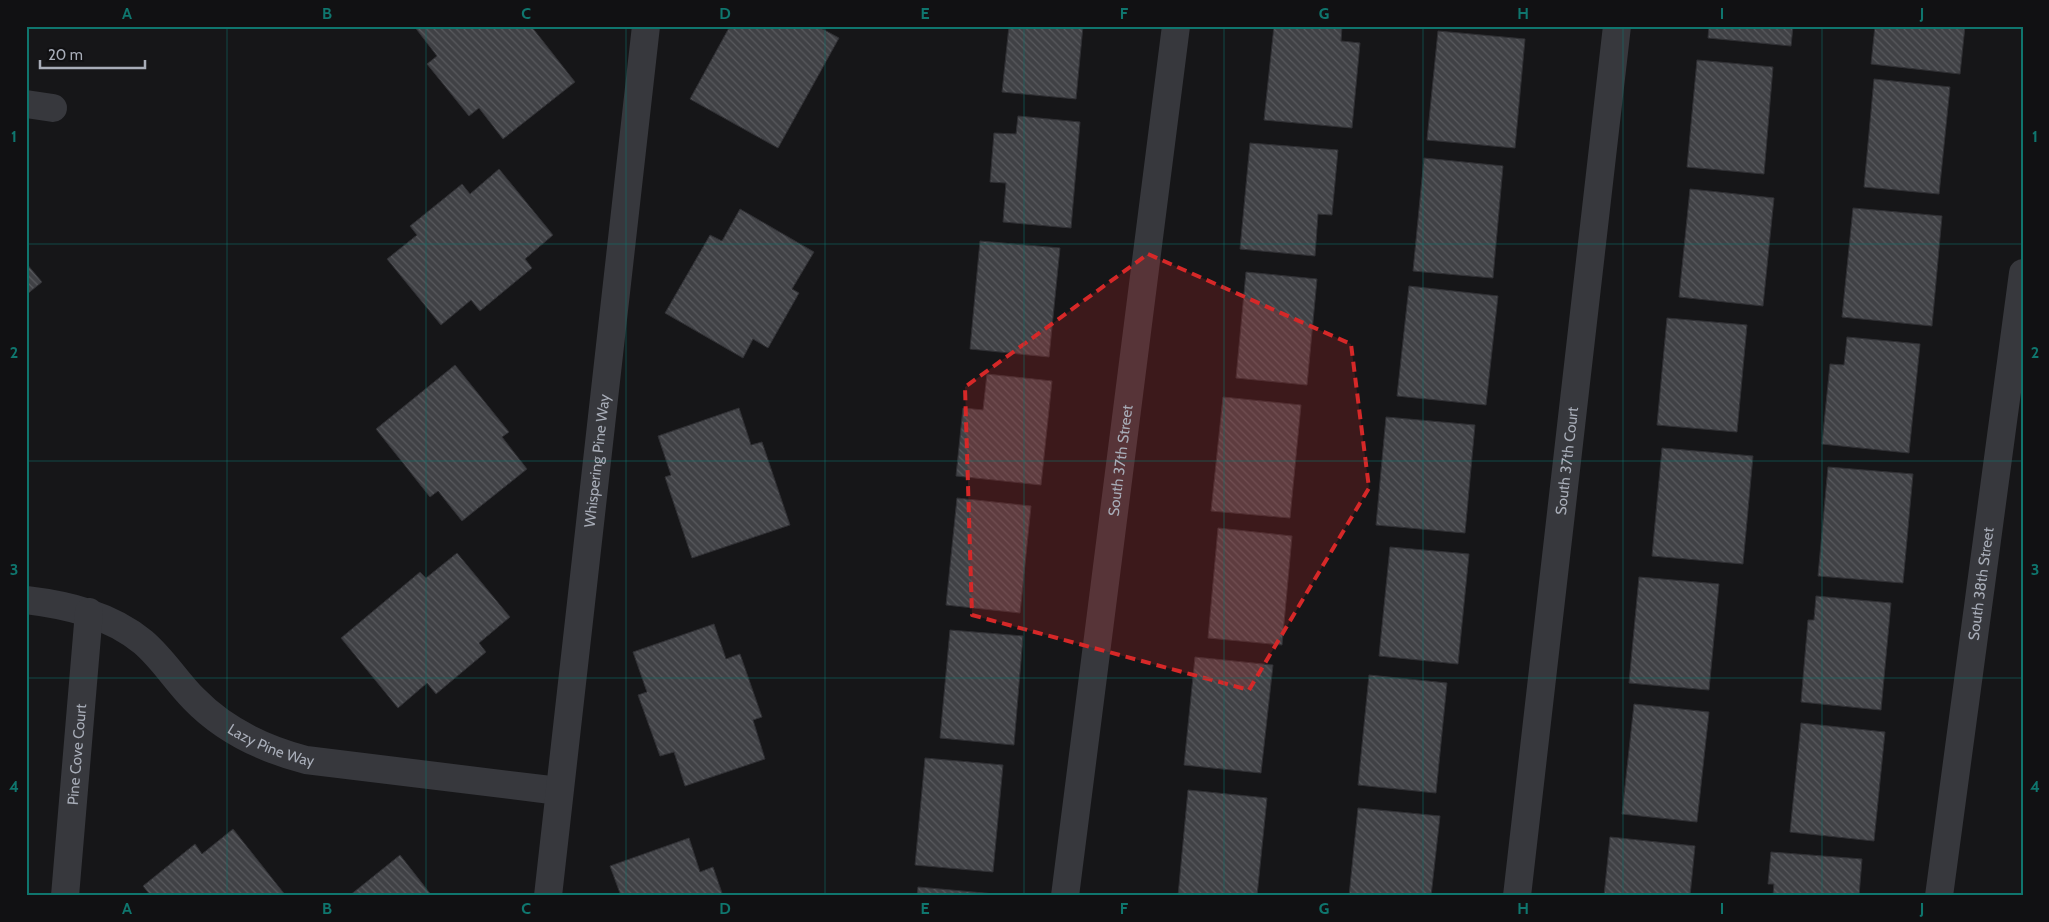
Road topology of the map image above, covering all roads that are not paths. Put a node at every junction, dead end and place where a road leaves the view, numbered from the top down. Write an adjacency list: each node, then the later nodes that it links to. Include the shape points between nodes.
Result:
1 (646, 26): 9 (street, Whispering Pine Way)
2 (1176, 26): 12 (street, South 37th Street)
3 (1617, 26): 13 (street, South 37th Court)
4 (26, 104): 5 (street)
5 (53, 108)
6 (2023, 273): 14 (street, South 38th Street)
7 (26, 600): 8 (street, Lazy Pine Way)
8 (89, 612): 9 (street, Lazy Pine Way, via 142,642 212,716 249,740 280,754 306,760); 10 (street, Pine Cove Court)
9 (559, 791): 11 (street, Whispering Pine Way)
10 (65, 896)
11 (548, 896)
12 (1065, 896)
13 (1517, 896)
14 (1939, 896)

